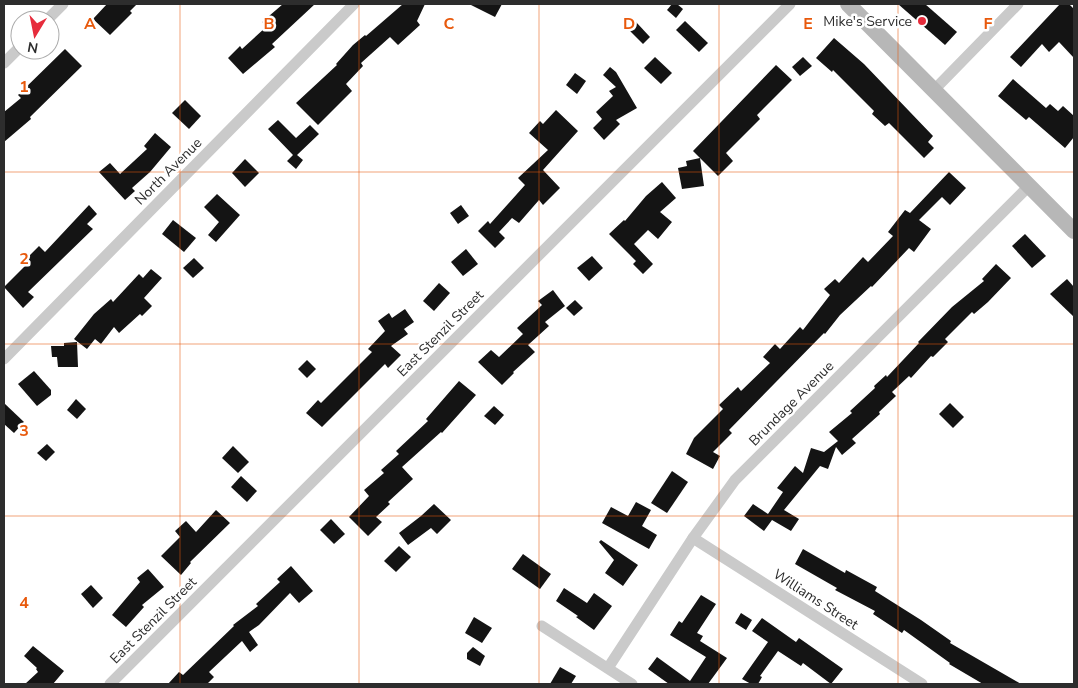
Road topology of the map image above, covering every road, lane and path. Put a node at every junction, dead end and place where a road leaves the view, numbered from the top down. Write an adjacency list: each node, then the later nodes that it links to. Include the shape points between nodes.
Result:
1 (354, 4): 8 (street, North Avenue)
2 (790, 4): 12 (street, East Stenzil Street)
3 (848, 4): 5 (street)
4 (1018, 4): 5 (street)
5 (934, 90): 6 (street)
6 (1029, 186): 7 (street); 9 (street, Brundage Avenue, via 735,480)
7 (1074, 232)
8 (4, 359)
9 (694, 538): 11 (street, Brundage Avenue); 14 (street, Williams Street)
10 (542, 626): 11 (street)
11 (608, 668): 13 (street)
12 (110, 684)
13 (632, 684)
14 (922, 684)

